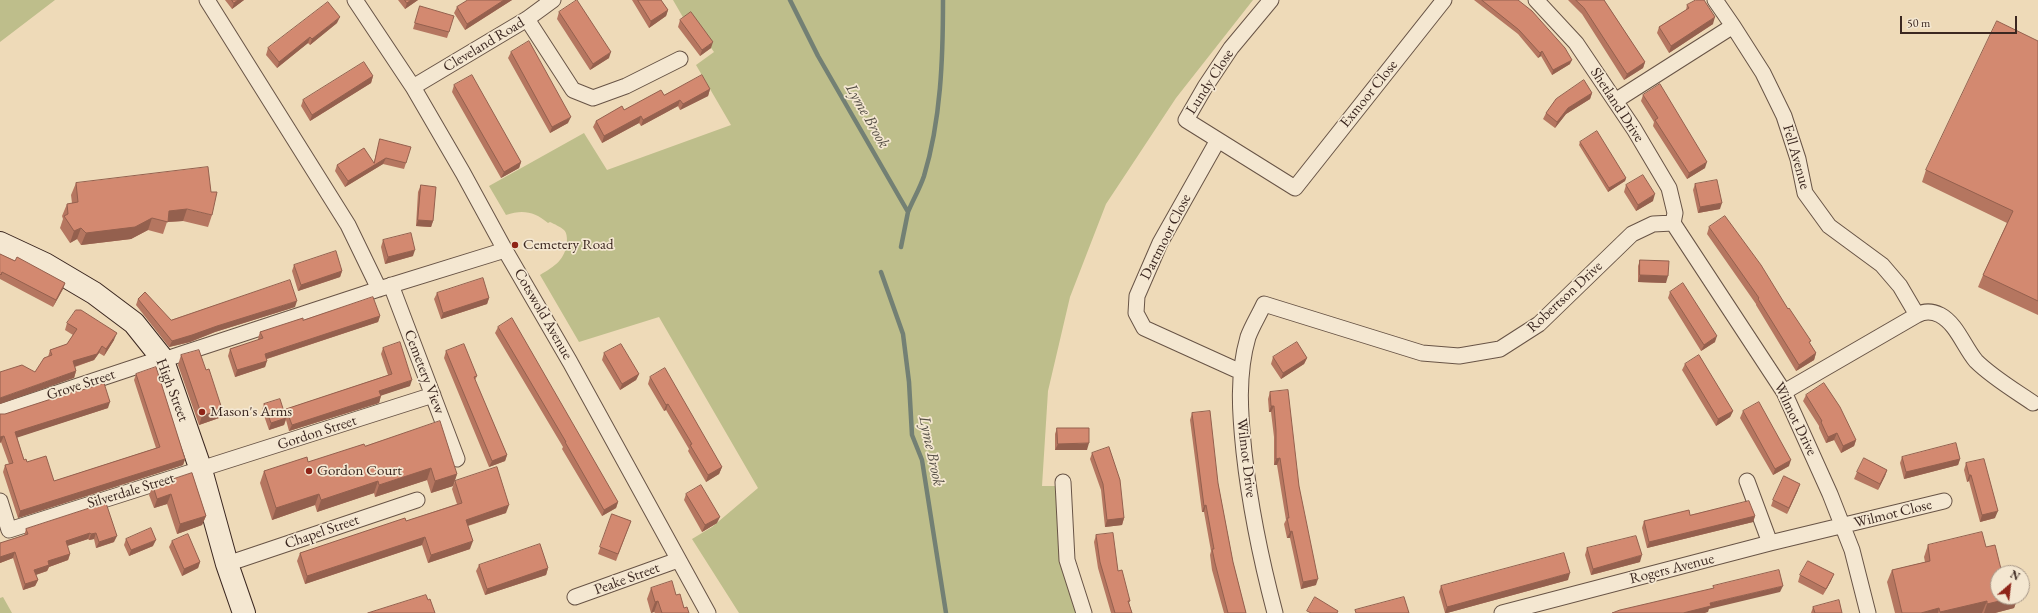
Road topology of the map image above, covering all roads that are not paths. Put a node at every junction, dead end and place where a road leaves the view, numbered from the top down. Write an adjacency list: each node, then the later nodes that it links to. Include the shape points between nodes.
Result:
1 (207, 0): 18 (street, Cemetery View)
2 (355, 0): 11 (street, Cotswold Avenue)
3 (553, 0): 8 (street, Cleveland Road)
4 (1271, 0): 13 (street, Lundy Close, via 1231,48 1186,120)
5 (1444, 0): 14 (street, Exmoor Close)
6 (1536, 0): 12 (street, Shetland Drive, via 1576,43)
7 (1715, 0): 9 (street)
8 (527, 19): 10 (street, via 573,90 593,98 626,86); 11 (street, Cleveland Road)
9 (1733, 26): 12 (street); 20 (street, Fell Avenue, via 1763,72 1784,116 1798,159 1805,193 1830,226 1882,266 1900,286)
10 (680, 59)
11 (413, 87): 17 (street, Cotswold Avenue, via 464,173)
12 (1615, 100): 15 (street, Shetland Drive, via 1669,188 1674,213)
13 (1218, 140): 14 (street, Lundy Close); 22 (street, Dartmoor Close, via 1160,243 1138,296 1136,313 1144,328)
14 (1295, 188)
15 (1673, 223): 19 (street, Robertson Drive, via 1654,224 1632,234 1539,324 1500,349 1459,356 1422,353); 23 (street, Wilmot Drive)
16 (0, 242): 21 (main road, High Street, via 45,264 94,293 134,323)
17 (505, 250): 18 (street); 36 (street, Cotswold Avenue, via 570,362)
18 (385, 287): 21 (street); 24 (street, Cemetery View)
19 (1264, 304): 22 (street, Wilmot Drive, via 1248,336)
20 (1917, 315): 23 (street); 25 (street, via 1930,312 1945,318 1957,332 1967,351 1978,362)
21 (162, 359): 26 (street, Grove Street); 28 (main road, High Street)
22 (1241, 372): 42 (street, Wilmot Drive, via 1240,410 1246,474 1259,552)
23 (1784, 392): 34 (street, Wilmot Drive, via 1830,494)
24 (433, 395): 27 (street, Cemetery View); 28 (street, Gordon Street)
25 (2034, 403)
26 (0, 412)
27 (458, 459)
28 (201, 470): 32 (street, Silverdale Street, via 9,530); 37 (main road, High Street)
29 (1747, 481): 35 (street)
30 (1063, 482): 41 (street, via 1067,560)
31 (417, 500): 37 (street, Chapel Street)
32 (0, 501)
33 (1944, 501): 34 (street, Wilmot Close)
34 (1842, 527): 35 (street, Rogers Avenue); 44 (street, Wilmot Drive, via 1852,550)
35 (1770, 543): 43 (street, Rogers Avenue)
36 (678, 560): 38 (street, Peake Street); 40 (street, Cotswold Avenue)
37 (227, 564): 39 (main road, High Street)
38 (575, 597)
39 (244, 613)
40 (708, 613)
41 (1084, 613)
42 (1275, 613)
43 (1502, 613)
44 (1868, 613)

